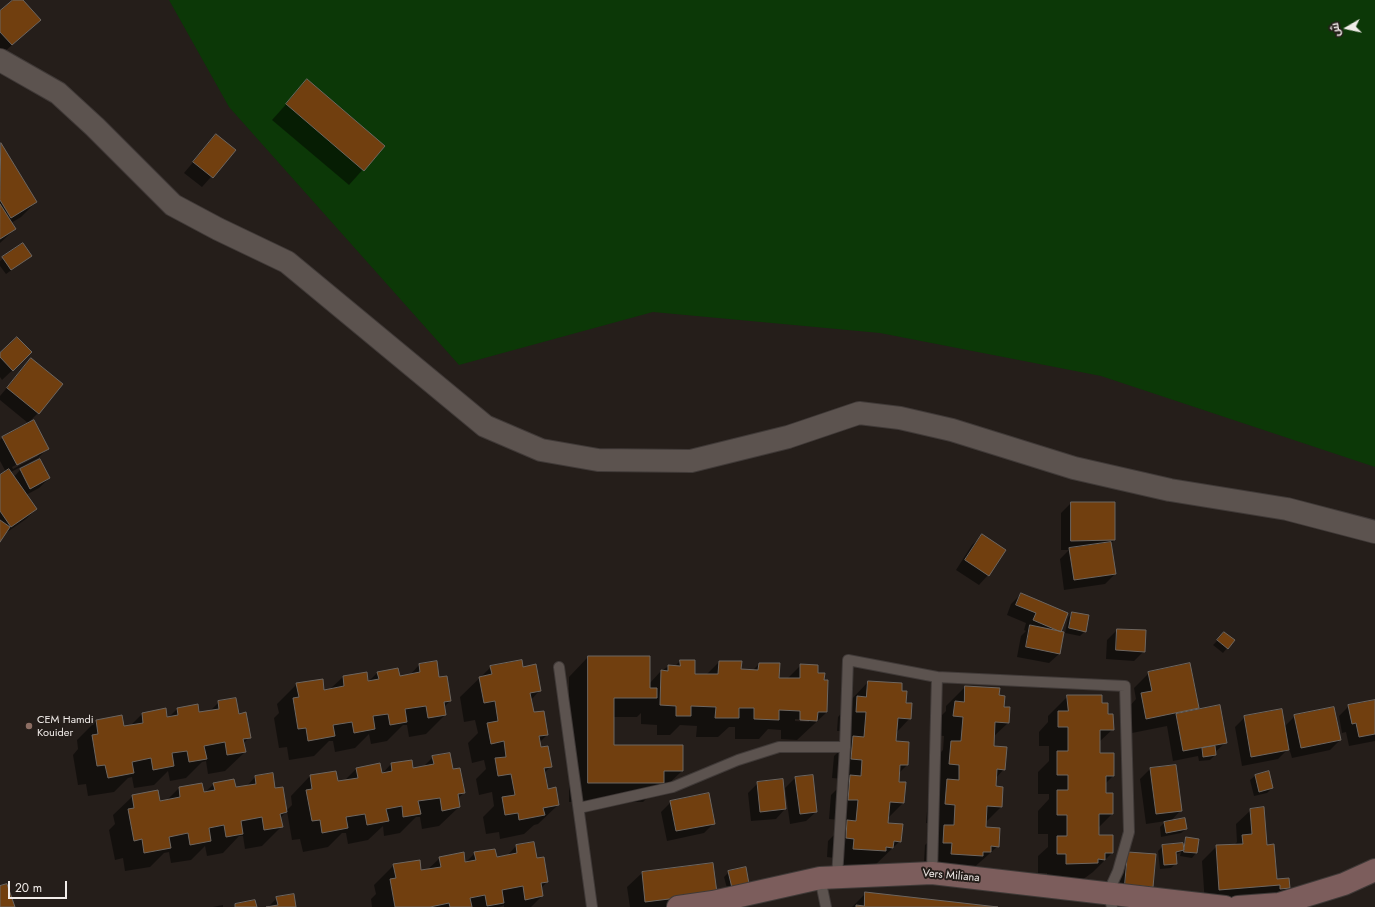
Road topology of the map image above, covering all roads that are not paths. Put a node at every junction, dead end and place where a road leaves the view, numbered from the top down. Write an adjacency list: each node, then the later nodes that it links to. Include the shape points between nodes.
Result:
1 (0, 60): 2 (street, via 58,93 173,205 288,262 485,426 541,450 598,460 691,461 788,437 859,413 900,418 952,430 1074,468 1170,490 1287,509)
2 (1375, 532)
3 (560, 667): 6 (lane)
4 (936, 677): 5 (lane, via 848,660); 8 (lane); 10 (lane, via 1124,686 1129,832)
5 (845, 747): 6 (lane, via 779,747 738,760 673,787); 9 (lane)
6 (579, 808): 11 (lane)
7 (1375, 870): 15 (main road, via 1344,884 1279,904)
8 (932, 873): 9 (main road, Vers Miliana); 10 (main road, Vers Miliana)
9 (829, 878): 12 (main road, Vers Miliana); 13 (lane)
10 (1110, 900): 14 (main road, Vers Miliana)
11 (592, 907)
12 (678, 907)
13 (826, 907)
14 (1225, 907)
15 (1238, 907)

